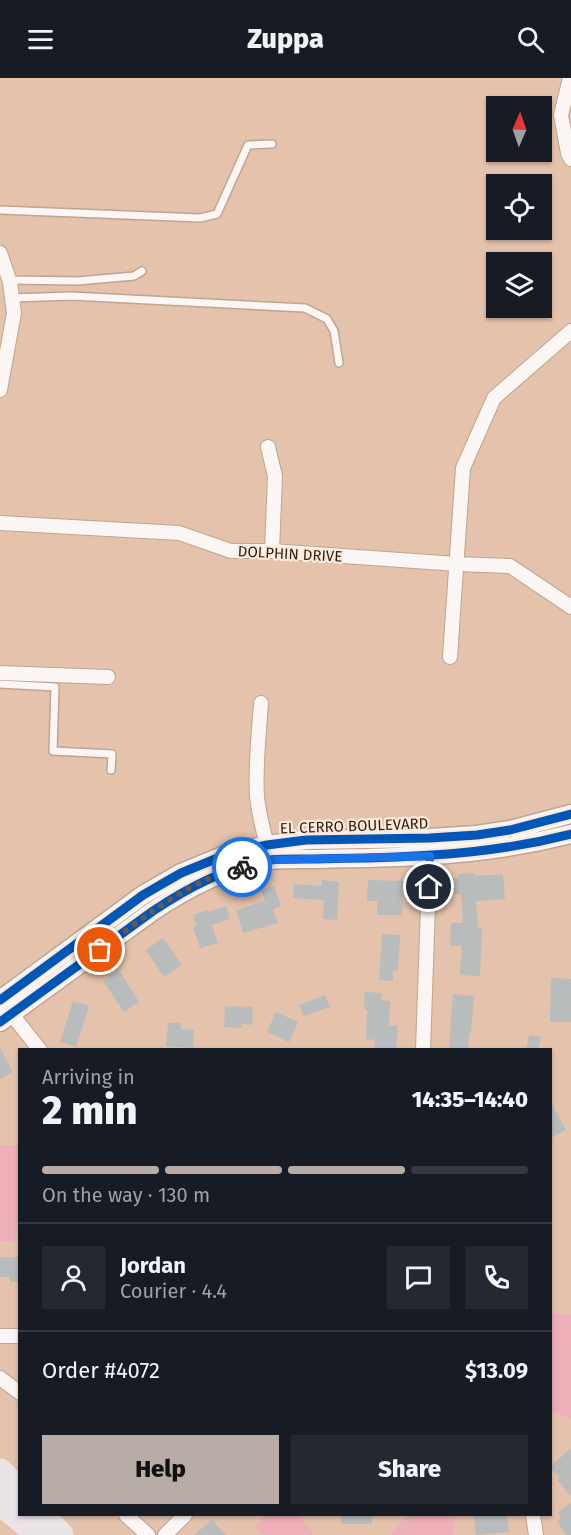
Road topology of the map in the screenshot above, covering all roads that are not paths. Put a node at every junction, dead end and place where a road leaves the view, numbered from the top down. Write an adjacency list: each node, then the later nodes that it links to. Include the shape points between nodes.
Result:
1 (570, 78): 3 (street, via 561,115)
2 (272, 144): 4 (lane, via 248,145 217,214 200,218)
3 (571, 159)
4 (0, 210)
5 (0, 253): 7 (street)
6 (142, 271): 7 (lane, via 134,276 78,281)
7 (9, 280): 8 (street)
8 (12, 298): 10 (lane, via 70,296 305,308 327,319 334,331); 11 (street, via 14,313)
9 (571, 331): 15 (street, via 494,398 463,468)
10 (339, 363)
11 (0, 390)
12 (268, 447): 14 (street, via 276,476)
13 (0, 523): 14 (street, DOLPHIN DRIVE, via 179,533 231,551)
14 (272, 551): 15 (street, DOLPHIN DRIVE)
15 (457, 564): 16 (street, DOLPHIN DRIVE, via 510,566); 17 (street)
16 (571, 607)
17 (450, 657)
18 (0, 673): 19 (street)
19 (108, 677)
20 (0, 684): 22 (lane, via 54,687 52,751 112,754)
21 (261, 702): 26 (street, via 257,794)
22 (111, 770)
23 (571, 814): 25 (street, EL CERRO BOULEVARD)
24 (571, 834): 25 (street, EL CERRO BOULEVARD, via 475,852)
25 (430, 847): 26 (street, EL CERRO BOULEVARD); 30 (street)
26 (269, 853): 27 (street, EL CERRO BOULEVARD, via 225,855 171,878); 28 (street, EL CERRO BOULEVARD, via 201,882 153,910)
27 (0, 1000): 28 (street)
28 (6, 1018): 29 (street)
29 (38, 1048)
30 (423, 1048)
31 (0, 1335): 32 (street)
32 (18, 1336)
33 (0, 1378): 34 (street)
34 (18, 1392)
35 (0, 1472): 36 (highway)
36 (18, 1491)
37 (0, 1501): 42 (highway)
38 (42, 1516): 43 (highway)
39 (127, 1516): 44 (street)
40 (183, 1516): 45 (street)
41 (533, 1516): 46 (street)
42 (39, 1535)
43 (60, 1535)
44 (148, 1535)
45 (165, 1535)
46 (536, 1535)

